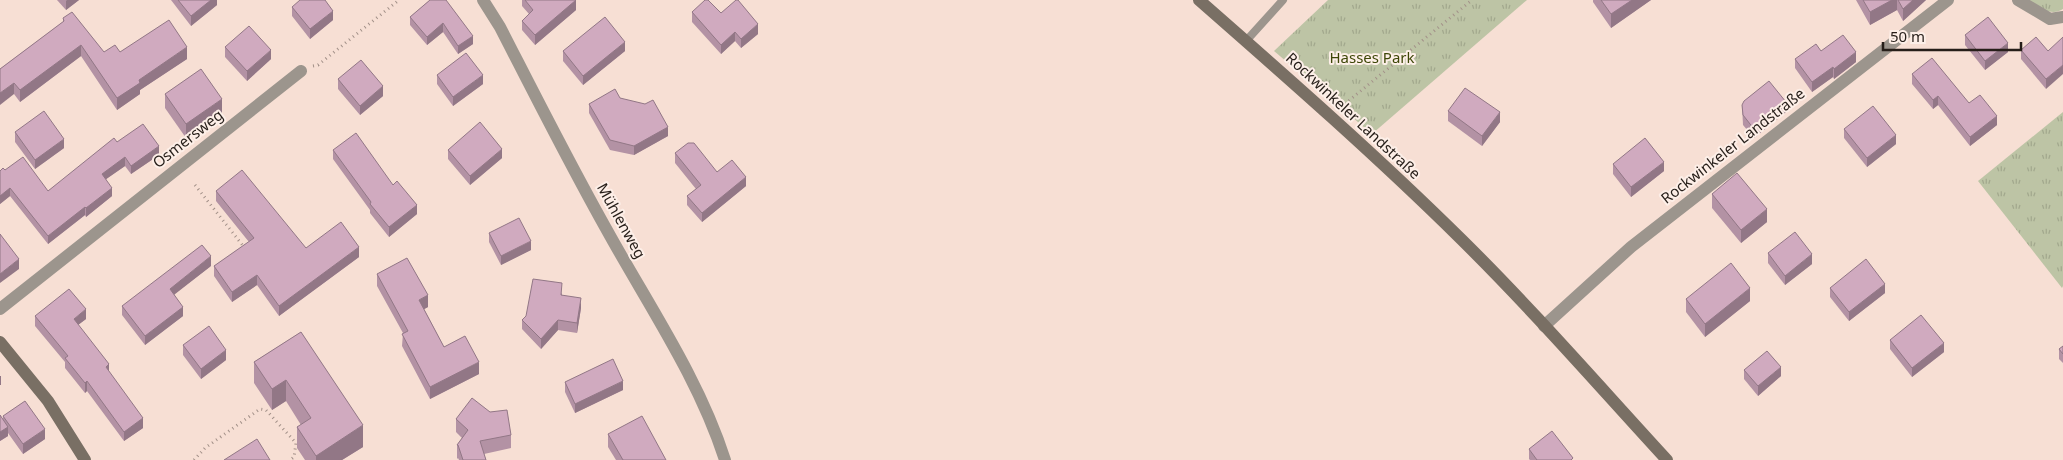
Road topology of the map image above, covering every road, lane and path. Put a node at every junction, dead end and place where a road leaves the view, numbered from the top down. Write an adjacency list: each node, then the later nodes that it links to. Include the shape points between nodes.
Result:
1 (399, 0): 10 (path, via 318,65)
2 (483, 0): 24 (street, Mühlenweg, via 691,380 715,428)
3 (1199, 0): 9 (main road, Rockwinkeler Landstraße)
4 (1283, 0): 9 (lane)
5 (1472, 0): 11 (path)
6 (1948, 0): 15 (street, Rockwinkeler Landstraße, via 1631,247)
7 (2018, 0): 8 (street, via 2050,19)
8 (2063, 17)
9 (1246, 41): 11 (main road, Rockwinkeler Landstraße)
10 (301, 71): 14 (street, Osmersweg)
11 (1330, 116): 15 (main road, Rockwinkeler Landstraße, via 1462,240)
12 (195, 186): 13 (path)
13 (247, 251)
14 (0, 309)
15 (1544, 326): 25 (main road, Rockwinkeler Landstraße)
16 (0, 342): 21 (main road, via 48,401)
17 (269, 406): 18 (path)
18 (266, 410): 20 (path, via 296,443); 22 (path, via 260,409 205,448)
19 (300, 453): 20 (path)
20 (294, 457): 23 (path)
21 (85, 460)
22 (194, 460)
23 (290, 460)
24 (725, 460)
25 (1667, 460)

